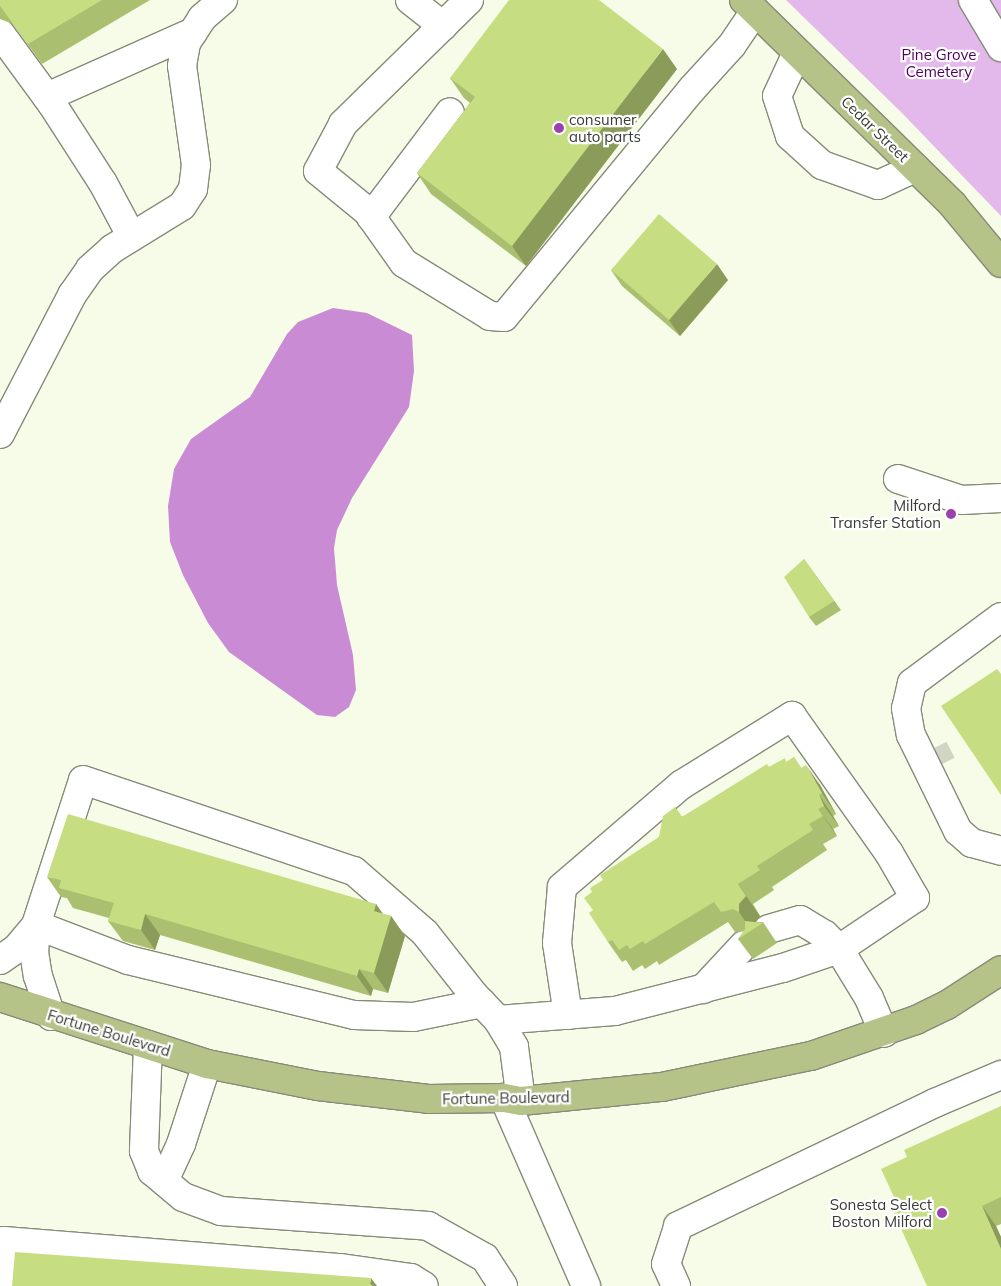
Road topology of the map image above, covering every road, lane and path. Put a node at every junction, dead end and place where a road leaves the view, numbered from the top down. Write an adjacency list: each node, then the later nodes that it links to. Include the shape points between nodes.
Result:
1 (223, 0): 8 (street, via 202,18)
2 (410, 0): 6 (street)
3 (469, 0): 6 (street)
4 (973, 0): 9 (street)
5 (749, 6): 10 (main road, Cedar Street); 14 (street, via 732,45 504,317 490,316 404,263)
6 (443, 26): 14 (street, via 343,124 318,171)
7 (0, 32): 11 (street)
8 (193, 32): 11 (street); 15 (street, via 186,43 182,66 196,165 193,190 182,206)
9 (1001, 47)
10 (797, 53): 13 (main road, Cedar Street); 13 (street, via 777,96 790,136 822,165 878,184)
11 (48, 97): 15 (street, via 103,183)
12 (450, 112): 14 (street)
13 (915, 168): 16 (main road, Cedar Street, via 953,205)
14 (371, 218)
15 (132, 236): 17 (street, via 90,269 72,294)
16 (1001, 262)
17 (0, 434)
18 (898, 479): 19 (street, via 962,500)
19 (1001, 498)
20 (1001, 617): 23 (street, via 912,683 906,708 911,735 958,831 972,843)
21 (1001, 639): 22 (street, via 927,689 921,704 922,720 974,830 987,837)
22 (1001, 838)
23 (1001, 851)
24 (36, 925): 28 (street, via 18,948); 32 (street, via 128,960 354,1016 412,1017); 32 (street, via 83,780 354,870 425,933); 34 (street, via 34,952)
25 (768, 929): 27 (street, via 800,920 825,935)
26 (744, 945): 30 (street)
27 (839, 949): 30 (street); 33 (street, via 915,898 889,853 792,716 681,785 562,887 558,943); 35 (street, via 869,998)
28 (0, 960)
29 (1001, 970): 35 (main road, Fortune Boulevard, via 947,1005)
30 (703, 989): 33 (street, via 615,1011)
31 (0, 997): 34 (main road, Fortune Boulevard)
32 (490, 1012): 33 (street); 39 (street, via 514,1047)
33 (568, 1014)
34 (51, 1016): 36 (main road, Fortune Boulevard)
35 (884, 1033): 39 (main road, Fortune Boulevard, via 785,1062 690,1083 600,1095)
36 (148, 1045): 37 (main road, Fortune Boulevard); 40 (street, via 144,1151 152,1171)
37 (207, 1064): 39 (main road, Fortune Boulevard, via 318,1086 428,1100); 40 (street, via 181,1144)
38 (1001, 1074): 45 (street, via 678,1226 666,1264)
39 (513, 1099): 44 (street)
40 (164, 1181): 43 (street, via 183,1196 221,1211 428,1226 485,1258)
41 (1, 1286): 42 (street, via 4,1241 341,1268 410,1278)
42 (424, 1286)
43 (503, 1286)
44 (586, 1286)
45 (676, 1286)

